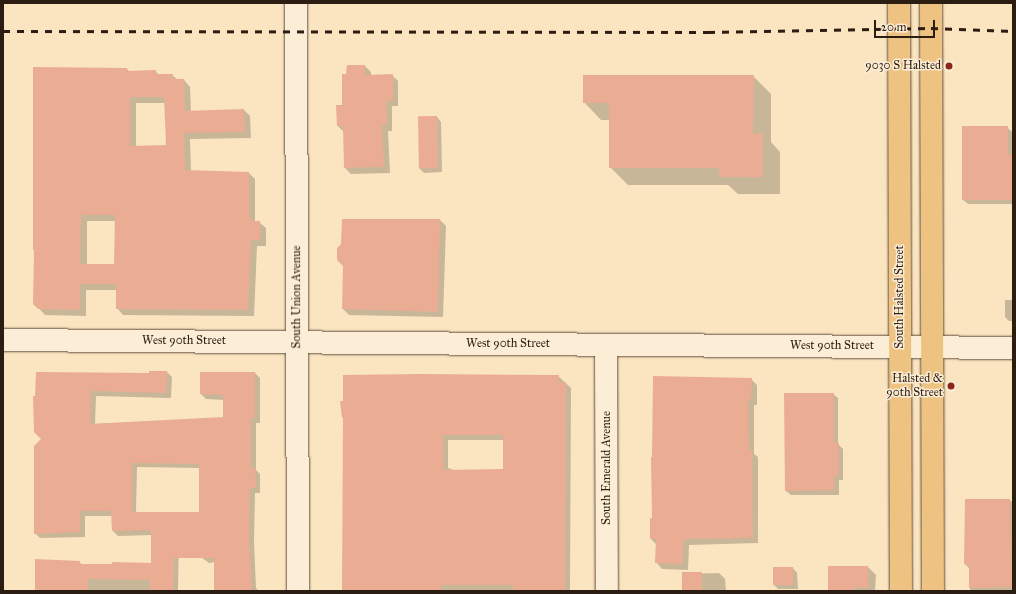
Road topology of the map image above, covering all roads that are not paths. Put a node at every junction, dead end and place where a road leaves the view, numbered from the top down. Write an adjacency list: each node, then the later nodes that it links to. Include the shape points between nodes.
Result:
1 (296, 3): 5 (street, South Union Avenue)
2 (899, 3): 7 (main road, South Halsted Street)
3 (931, 3): 8 (main road)
4 (3, 340): 5 (street, West 90th Street)
5 (297, 342): 6 (street, West 90th Street); 10 (street, South Union Avenue)
6 (606, 345): 7 (street, West 90th Street); 11 (street, South Emerald Avenue)
7 (900, 347): 8 (street, West 90th Street); 12 (main road, South Halsted Street)
8 (932, 347): 9 (street, West 90th Street); 13 (main road)
9 (1013, 348)
10 (298, 591)
11 (607, 591)
12 (901, 591)
13 (932, 591)

